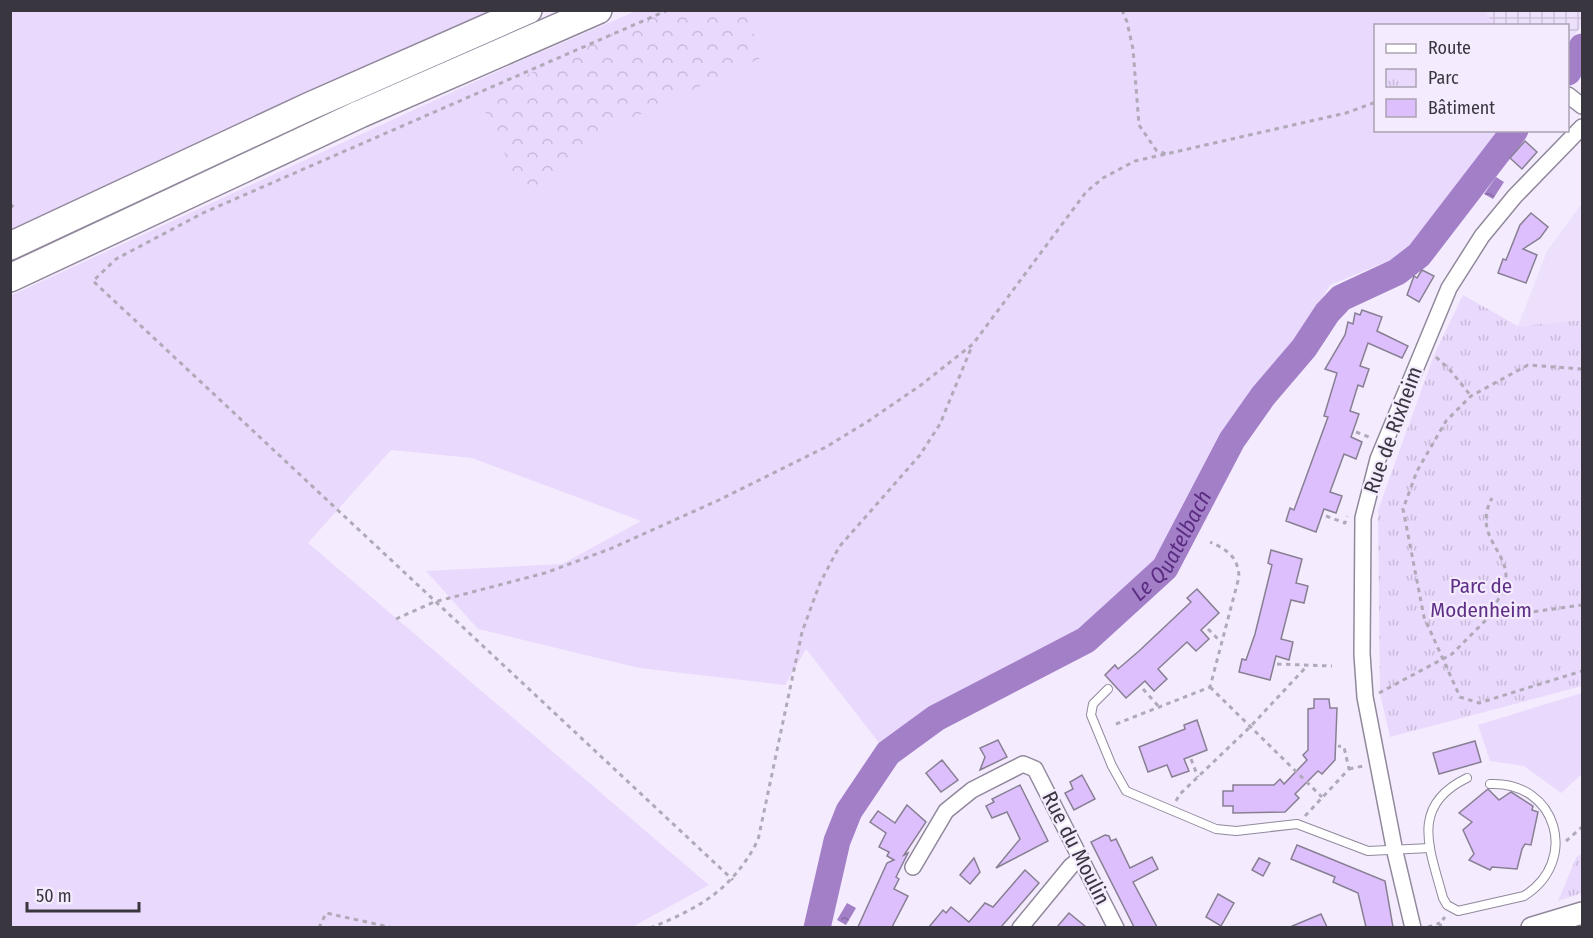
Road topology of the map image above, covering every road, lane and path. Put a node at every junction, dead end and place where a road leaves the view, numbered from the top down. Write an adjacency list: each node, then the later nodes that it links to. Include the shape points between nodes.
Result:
1 (528, 10): 12 (highway, via 280,119)
2 (598, 10): 13 (highway, via 360,114)
3 (668, 10): 24 (path, via 203,213 116,259 93,281)
4 (1122, 10): 9 (path, via 1133,50 1139,125 1156,150)
5 (1569, 95): 7 (street)
6 (1374, 103): 9 (path, via 1346,113)
7 (1582, 106)
8 (1582, 127): 15 (street, Rue de Rixheim, via 1482,236 1449,288)
9 (1167, 154): 14 (path, via 1135,160 1086,192)
10 (10, 204): 11 (path)
11 (15, 208)
12 (10, 246)
13 (10, 278)
14 (973, 344): 24 (path, via 851,432 719,500 555,569); 58 (path, via 940,424 920,455 839,546 820,583 802,632 758,840 746,865)
15 (1423, 348): 17 (path, via 1450,370); 38 (street, Rue de Rixheim, via 1378,459 1363,518)
16 (1582, 369): 17 (path, via 1528,365)
17 (1471, 396): 30 (path, via 1446,421 1417,471 1403,509 1424,617)
18 (1356, 432): 19 (path, via 1369,437)
19 (1366, 448)
20 (1492, 498): 26 (path, via 1484,512 1486,529 1504,567 1505,584)
21 (1348, 512): 22 (path, via 1345,523)
22 (1326, 516)
23 (1210, 542): 29 (path, via 1231,553 1238,567 1239,578)
24 (434, 602): 27 (path); 58 (path)
25 (1582, 605): 26 (path)
26 (1488, 618): 30 (path)
27 (396, 619)
28 (1208, 629): 29 (path)
29 (1221, 642): 35 (path)
30 (1442, 660): 34 (path, via 1460,697 1479,703); 38 (path)
31 (1277, 664): 32 (path)
32 (1307, 666): 33 (path); 41 (path)
33 (1332, 666)
34 (1582, 671)
35 (1210, 687): 39 (path); 41 (path)
36 (1108, 688): 50 (lane, via 1093,704 1091,715 1112,766 1126,791)
37 (1143, 689): 39 (path)
38 (1365, 697): 55 (street, Rue de Rixheim)
39 (1160, 708): 40 (path)
40 (1116, 724)
41 (1250, 727): 46 (path); 49 (path)
42 (1338, 746): 45 (path, via 1344,747)
43 (1191, 759): 46 (path)
44 (1363, 766): 45 (path)
45 (1349, 769): 49 (path)
46 (1198, 777): 50 (path, via 1180,794)
47 (1467, 778): 53 (lane, via 1440,794 1429,813)
48 (1490, 784): 54 (lane, via 1521,789 1536,799 1553,823)
49 (1322, 797): 51 (path)
50 (1171, 810): 51 (lane, via 1216,830)
51 (1297, 824): 55 (lane, via 1368,851)
52 (1582, 827): 54 (path)
53 (1430, 848): 54 (lane, via 1443,898 1452,909 1465,912 1532,891 1547,872); 55 (lane)
54 (1556, 850)
55 (1395, 852): 66 (street, Rue de Rixheim)
56 (1081, 858): 57 (street, Rue du Moulin, via 1035,769 1023,764 972,790 946,811); 64 (street); 65 (street, Rue du Moulin)
57 (913, 867)
58 (733, 880): 63 (path, via 712,897)
59 (1582, 913): 68 (main road)
60 (1440, 923): 67 (path)
61 (320, 927): 62 (path, via 326,913)
62 (394, 927)
63 (650, 927)
64 (1020, 927)
65 (1116, 927)
66 (1413, 927)
67 (1428, 927)
68 (1532, 927)

